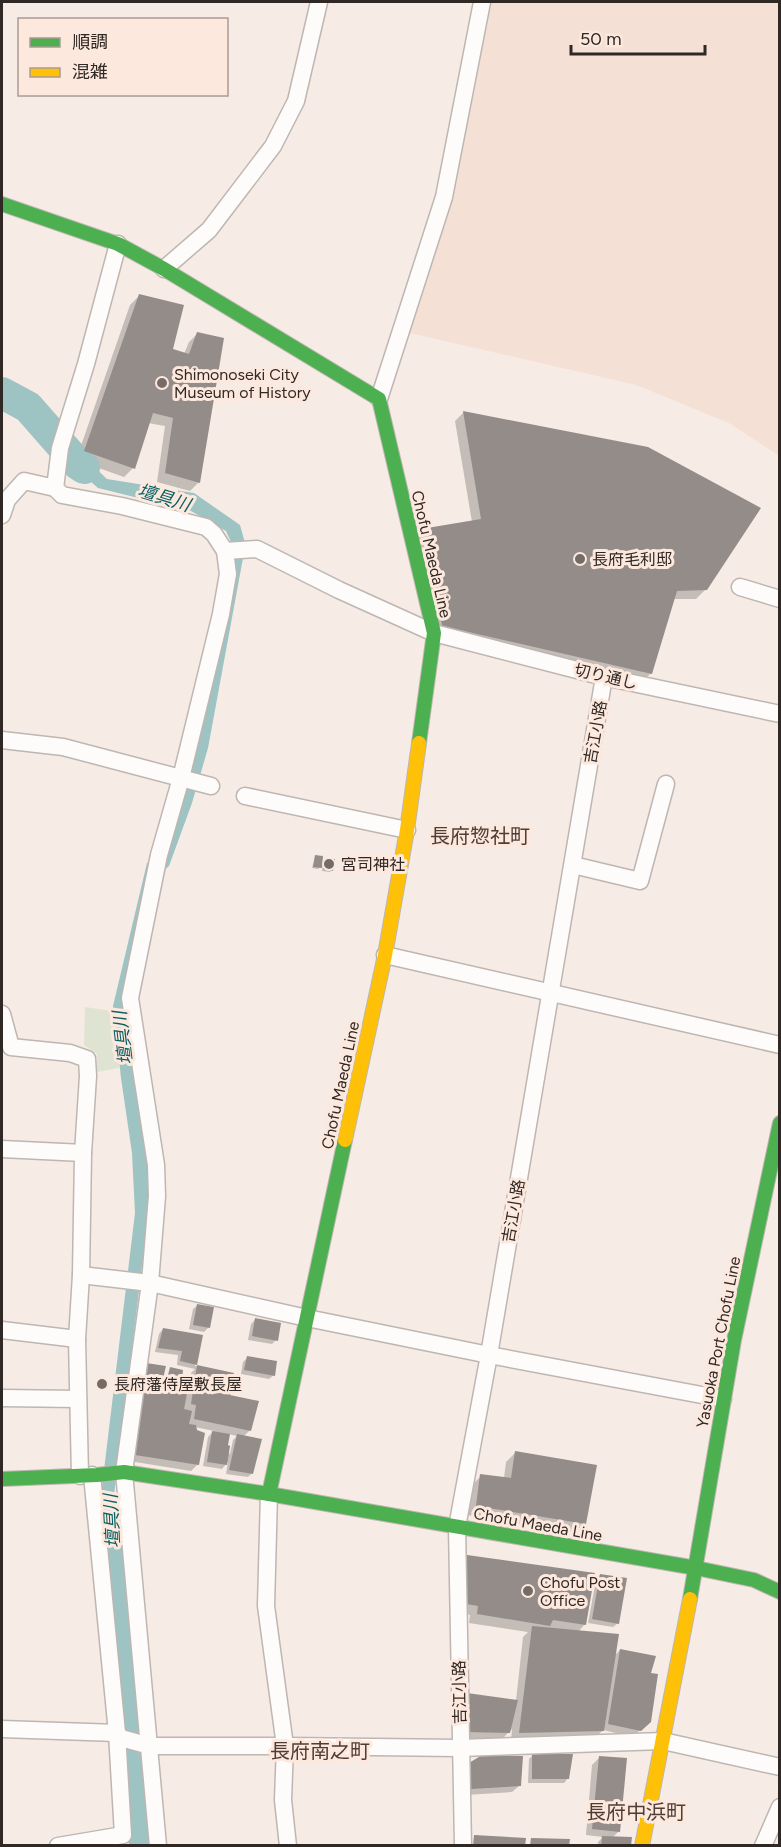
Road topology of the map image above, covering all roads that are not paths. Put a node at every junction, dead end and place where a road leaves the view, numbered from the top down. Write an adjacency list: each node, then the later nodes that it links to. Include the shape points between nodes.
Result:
1 (319, 2): 5 (street, via 296,101 273,146 209,230)
2 (482, 2): 6 (street, via 444,197)
3 (2, 204): 4 (main road)
4 (117, 244): 5 (main road); 7 (street, via 60,447)
5 (164, 269): 6 (main road)
6 (379, 399): 12 (main road, Chofu Maeda Line)
7 (55, 488): 8 (street, via 24,481 7,500); 9 (street, via 62,495 206,527)
8 (2, 515)
9 (225, 551): 12 (street, 切り通し, via 257,549); 16 (street, via 228,574)
10 (740, 586): 11 (street)
11 (780, 599)
12 (434, 633): 13 (street, 切り通し); 19 (main road, Chofu Maeda Line)
13 (604, 677): 14 (street, 切り通し); 20 (street, 吉江小路)
14 (780, 714)
15 (2, 740): 16 (street, via 63,747)
16 (195, 781): 29 (street, via 159,855 130,998 156,1165 157,1196)
17 (666, 784): 20 (street, via 640,881)
18 (245, 796): 19 (street)
19 (407, 830): 21 (main road, Chofu Maeda Line)
20 (573, 865): 22 (street, 吉江小路)
21 (385, 955): 22 (street); 30 (main road, Chofu Maeda Line)
22 (551, 994): 24 (street); 33 (street, 吉江小路)
23 (2, 1014): 27 (street, via 11,1047 70,1053 87,1059)
24 (780, 1045)
25 (779, 1128): 36 (main road, Yasuoka Port Chofu Line)
26 (2, 1149): 27 (street)
27 (83, 1153): 28 (street)
28 (81, 1275): 29 (street); 32 (street)
29 (146, 1283): 30 (street); 37 (street)
30 (307, 1318): 33 (street); 40 (main road, Chofu Maeda Line)
31 (2, 1330): 32 (street)
32 (77, 1339): 35 (street)
33 (489, 1355): 36 (street); 41 (street, 吉江小路)
34 (2, 1398): 35 (street)
35 (78, 1399): 38 (street)
36 (723, 1399): 42 (main road, Yasuoka Port Chofu Line)
37 (121, 1473): 38 (main road); 40 (main road); 47 (street)
38 (91, 1475): 39 (main road); 45 (street)
39 (2, 1479)
40 (269, 1494): 41 (main road, Chofu Maeda Line); 48 (street, via 266,1606)
41 (457, 1527): 42 (main road, Chofu Maeda Line); 49 (street, 吉江小路)
42 (696, 1569): 43 (main road, Chofu Maeda Line, via 754,1580); 46 (main road)
43 (780, 1592)
44 (2, 1729): 45 (street)
45 (119, 1735): 47 (street); 52 (street, via 123,1835)
46 (663, 1741): 49 (street); 50 (street); 56 (main road)
47 (147, 1746): 48 (street); 53 (street)
48 (285, 1746): 49 (street); 54 (street, via 283,1800)
49 (460, 1748): 55 (street, 吉江小路)
50 (780, 1767)
51 (780, 1807): 57 (street)
52 (58, 1845)
53 (158, 1845)
54 (288, 1845)
55 (463, 1845)
56 (642, 1845)
57 (763, 1845)

